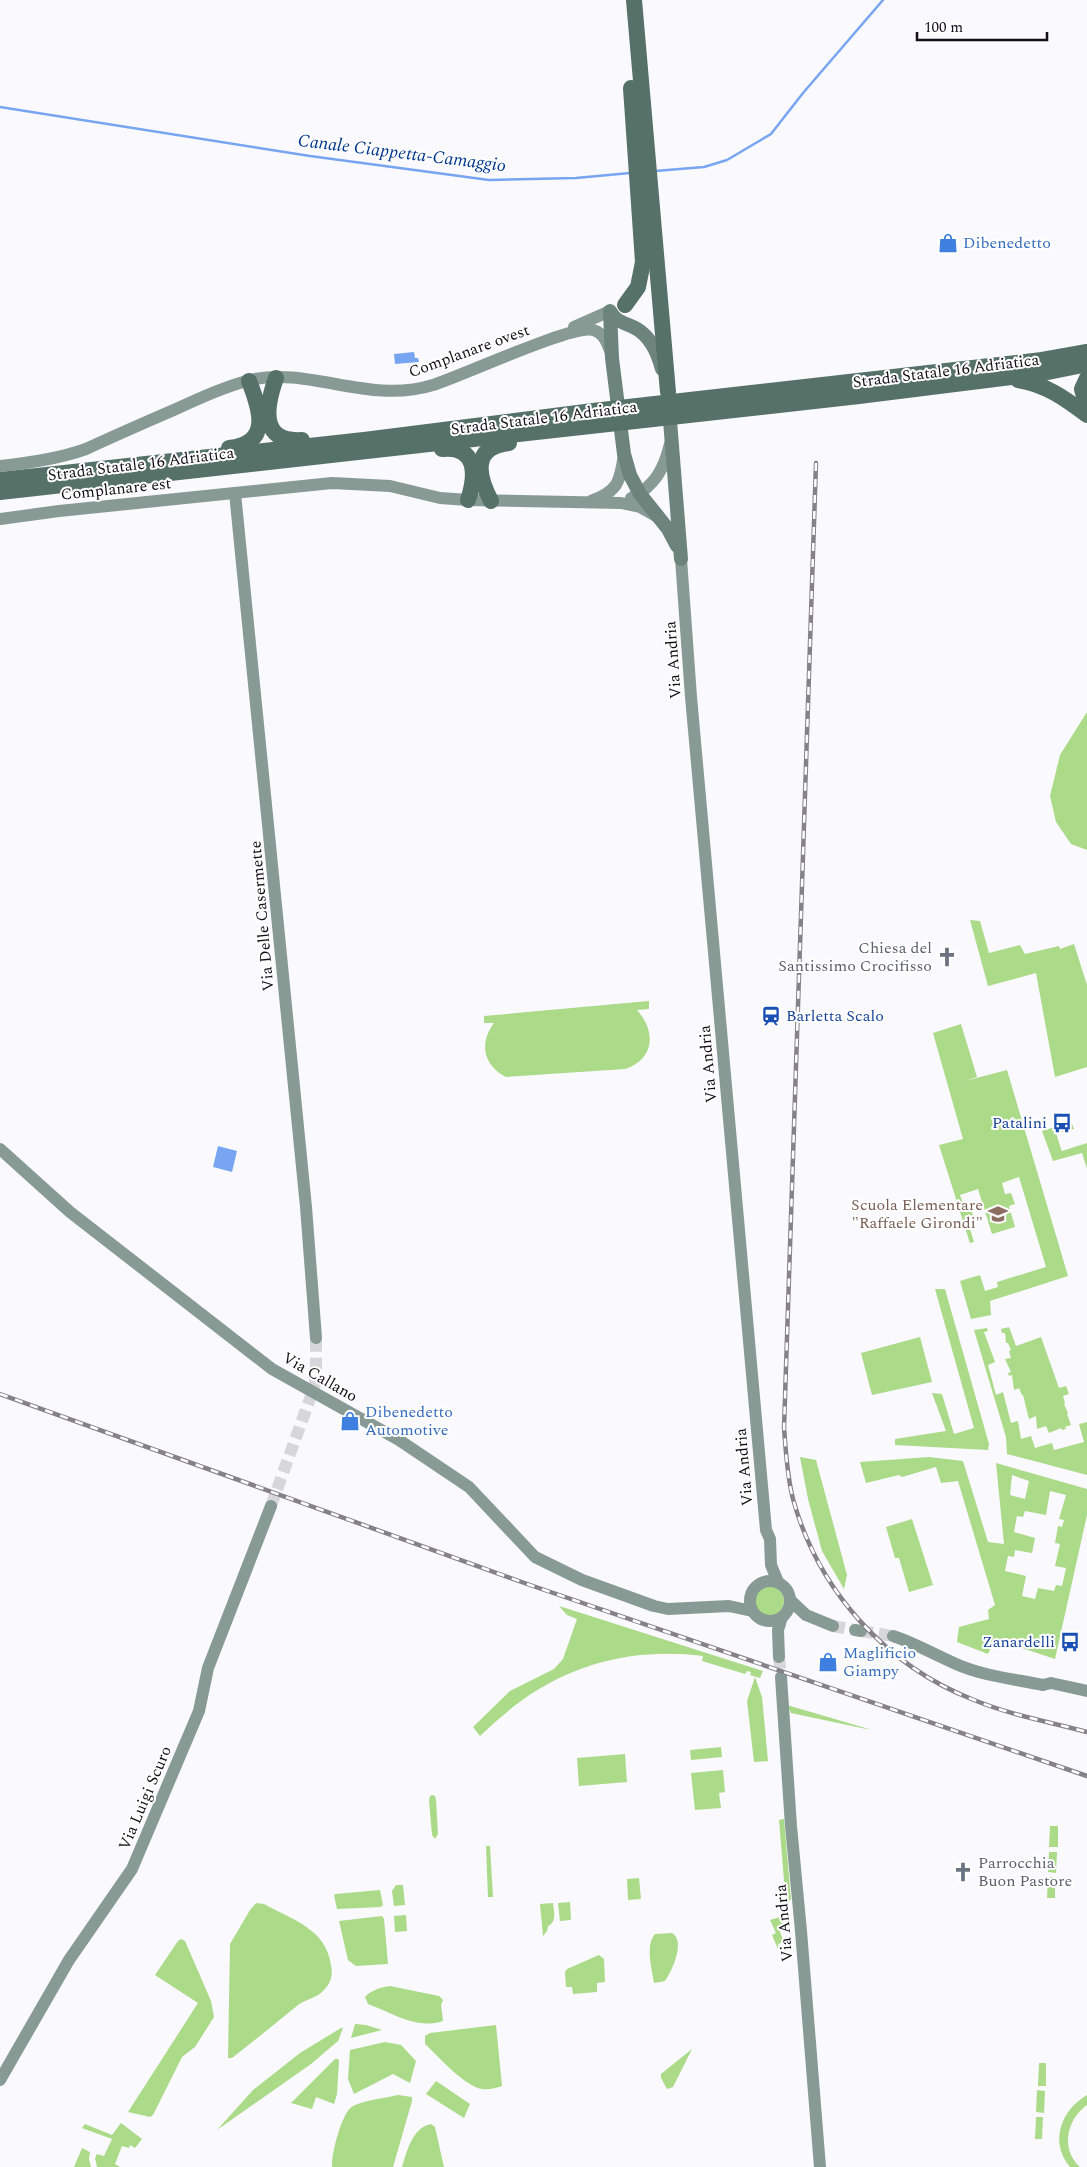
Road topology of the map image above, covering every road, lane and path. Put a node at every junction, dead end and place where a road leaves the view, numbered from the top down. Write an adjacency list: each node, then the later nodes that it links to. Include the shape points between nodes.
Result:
1 (624, 0): 3 (highway)
2 (634, 0): 3 (highway)
3 (642, 166): 4 (highway)
4 (644, 188): 5 (highway, via 643,272 636,293); 16 (highway)
5 (618, 308): 6 (main road); 7 (main road); 9 (main road)
6 (620, 322): 9 (main road); 16 (main road, via 638,330 651,342)
7 (551, 339): 9 (main road, via 583,329 594,330 605,338); 11 (main road, Complanare ovest, via 448,380 406,391 366,390)
8 (1087, 352): 15 (highway, Strada Statale 16 Adriatica)
9 (612, 358): 23 (main road)
10 (1087, 364): 12 (highway, Strada Statale 16 Adriatica)
11 (276, 378): 14 (main road, Complanare ovest); 22 (highway, via 270,394 268,416 270,427 276,434 299,440 342,436)
12 (1006, 378): 15 (highway, Strada Statale 16 Adriatica); 18 (highway, via 1033,382 1071,402)
13 (1087, 378): 17 (highway, via 1082,389)
14 (249, 381): 24 (highway, via 260,416 260,426 254,438 238,447 176,454); 25 (main road, Complanare ovest, via 220,390 64,457)
15 (912, 382): 19 (highway, Strada Statale 16 Adriatica)
16 (668, 392): 21 (main road)
17 (1087, 407)
18 (1087, 416)
19 (594, 419): 20 (highway, Strada Statale 16 Adriatica); 22 (highway, Strada Statale 16 Adriatica)
20 (557, 431): 22 (highway, Strada Statale 16 Adriatica); 31 (highway, via 536,440 502,443 489,448 483,457 480,473)
21 (671, 436): 29 (main road, via 665,465 659,476); 36 (main road)
22 (366, 446): 24 (highway, Strada Statale 16 Adriatica); 27 (highway, Strada Statale 16 Adriatica); 30 (highway, via 392,455 448,449 460,451 473,466)
23 (624, 454): 29 (main road); 32 (main road, via 621,477 616,486)
24 (150, 464): 26 (highway, Strada Statale 16 Adriatica)
25 (0, 466)
26 (0, 480)
27 (0, 492)
28 (235, 492): 30 (main road, Complanare est, via 356,483); 35 (main road, Complanare est); 38 (main road, Via Delle Casermette, via 306,1207)
29 (640, 494): 33 (main road); 34 (main road)
30 (468, 500): 31 (main road, Complanare est)
31 (492, 501): 32 (main road, Complanare est)
32 (589, 502): 33 (main road, Complanare est)
33 (621, 504): 34 (main road, Complanare est, via 640,507)
34 (658, 517): 36 (main road, via 672,536)
35 (0, 519)
36 (681, 559): 40 (main road, Via Andria)
37 (0, 1149): 45 (main road, Via Callano, via 70,1212 272,1369 399,1440 469,1487 535,1557 582,1580 654,1606)
38 (316, 1338)
39 (271, 1506): 58 (main road, Via Luigi Scuro, via 208,1668 199,1710 132,1869 70,1960)
40 (771, 1565): 41 (main road, Via Andria); 42 (main road, Via Andria)
41 (765, 1581): 42 (main road); 43 (main road)
42 (778, 1582): 44 (main road, via 788,1592)
43 (752, 1592): 45 (main road, Via Callano); 46 (main road, via 749,1602)
44 (790, 1600): 47 (main road); 48 (main road)
45 (729, 1606): 46 (main road, Via Callano)
46 (752, 1611): 49 (main road)
47 (784, 1615): 48 (main road); 49 (main road); 52 (main road)
48 (806, 1615): 50 (main road)
49 (766, 1620): 52 (main road)
50 (833, 1626)
51 (893, 1636): 55 (main road, via 977,1672)
52 (777, 1643): 53 (main road)
53 (779, 1657)
54 (781, 1677): 59 (main road, Via Andria)
55 (1043, 1685): 56 (main road, via 1052,1683); 57 (main road, via 1051,1691)
56 (1087, 1691)
57 (1087, 1699)
58 (0, 2080)
59 (820, 2167)

